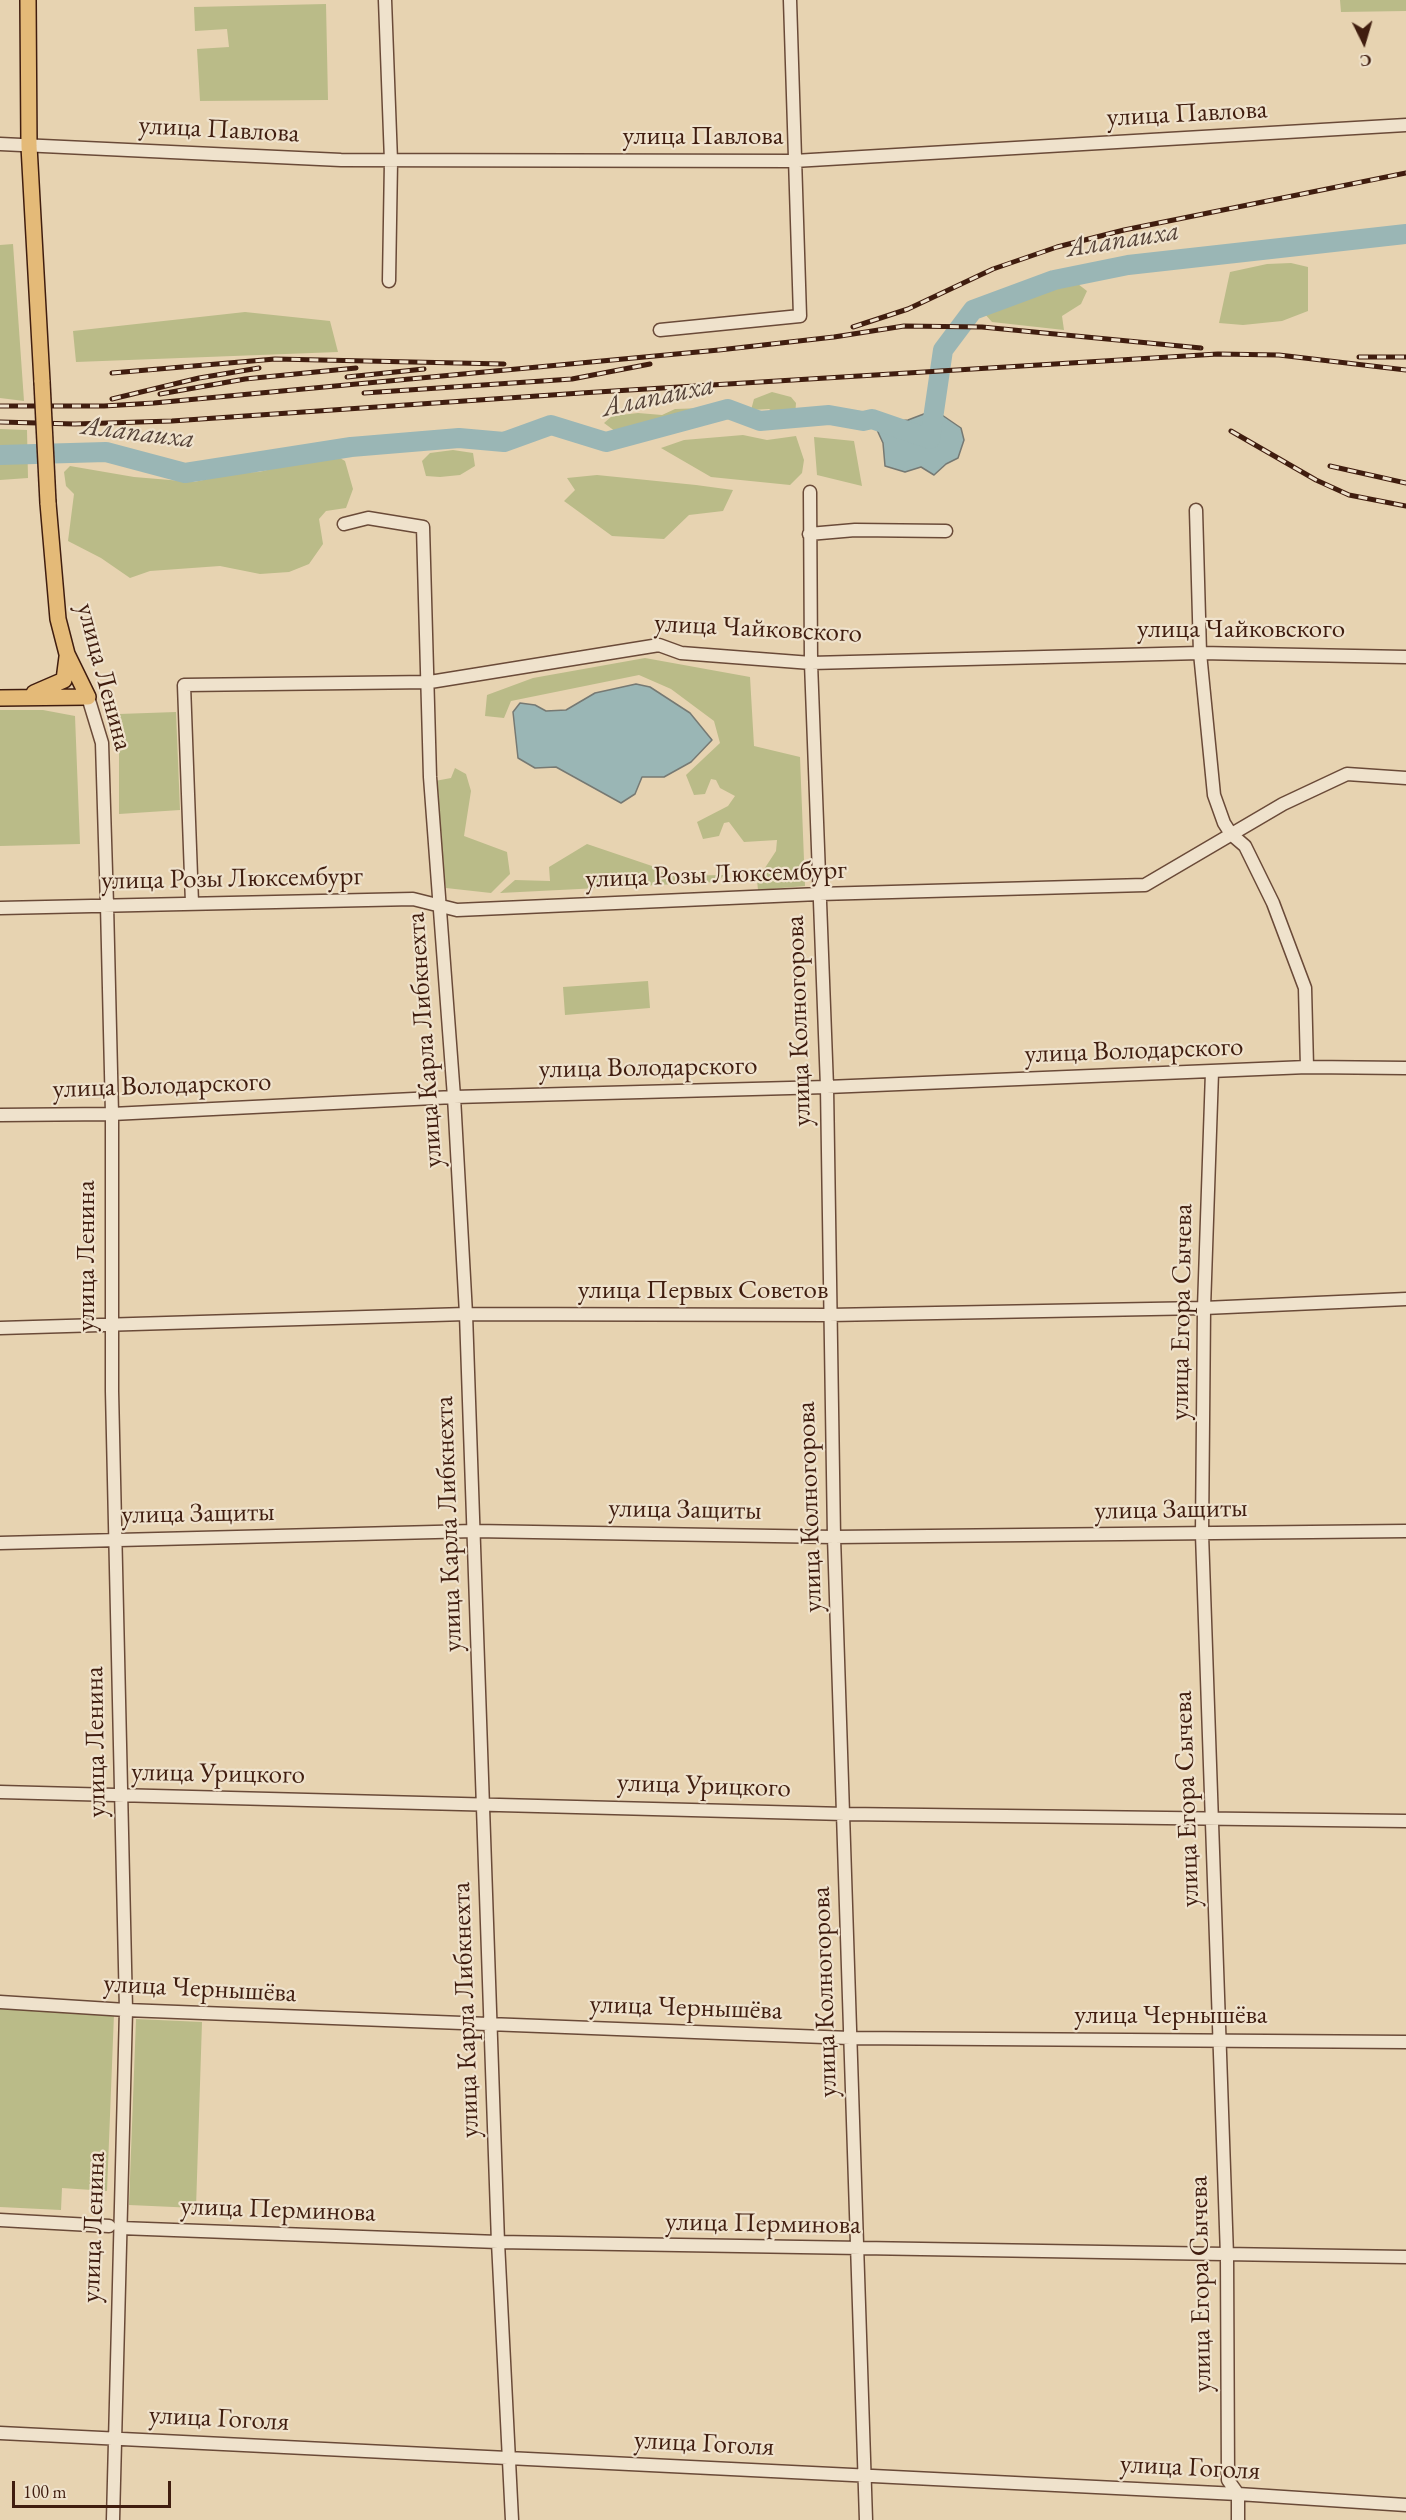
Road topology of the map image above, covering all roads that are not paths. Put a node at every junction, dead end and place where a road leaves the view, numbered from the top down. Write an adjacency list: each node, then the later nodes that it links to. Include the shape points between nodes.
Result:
1 (28, 0): 6 (main road, улица Ленина)
2 (386, 0): 7 (street)
3 (790, 0): 8 (street)
4 (1406, 125): 8 (street, улица Павлова)
5 (0, 144): 6 (street, улица Павлова)
6 (29, 146): 7 (street, улица Павлова); 17 (main road, улица Ленина, bridge, via 48,503 58,619)
7 (391, 161): 8 (street, улица Павлова); 9 (street)
8 (794, 161): 10 (street, via 800,316)
9 (389, 281)
10 (660, 330)
11 (810, 492): 15 (street, улица Колногорова)
12 (1196, 510): 16 (street)
13 (344, 524): 20 (street, улица Карла Либкнехта, via 368,518 423,527)
14 (946, 531): 15 (street)
15 (809, 534): 19 (street, улица Колногорова)
16 (1200, 653): 18 (street, улица Чайковского); 19 (street, улица Чайковского); 24 (street, via 1215,795)
17 (67, 654): 21 (main road, улица Ленина); 22 (main road, via 64,680 43,691)
18 (1406, 657)
19 (811, 663): 20 (street, улица Чайковского, via 681,653 659,645); 25 (street, улица Колногорова)
20 (430, 682): 26 (street, улица Чайковского, via 184,685); 28 (street, улица Карла Либкнехта, via 430,777)
21 (88, 697): 22 (main road); 27 (street, улица Ленина, via 102,743)
22 (7, 698)
23 (1406, 778): 24 (street, улица Розы Люксембург, via 1347,774 1282,804)
24 (1231, 834): 25 (street, улица Розы Люксембург, via 1144,885); 30 (street, via 1245,846 1273,903 1305,988)
25 (819, 894): 28 (street, улица Розы Люксембург, via 457,910); 33 (street, улица Колногорова)
26 (192, 903): 27 (street, улица Розы Люксембург); 28 (street, улица Розы Люксембург, via 413,899)
27 (107, 905): 29 (street, улица Розы Люксембург); 35 (street, улица Ленина)
28 (440, 905): 34 (street, улица Карла Либкнехта)
29 (0, 908)
30 (1307, 1066): 31 (street, улица Володарского); 32 (street, улица Володарского)
31 (1406, 1068)
32 (1212, 1072): 33 (street, улица Володарского); 38 (street, улица Егора Сычева)
33 (826, 1087): 34 (street, улица Володарского); 40 (street, улица Колногорова)
34 (454, 1097): 35 (street, улица Володарского); 39 (street, улица Карла Либкнехта)
35 (112, 1114): 36 (street, улица Володарского); 41 (street, улица Ленина)
36 (0, 1115)
37 (1406, 1299): 38 (street, улица Первых Советов)
38 (1204, 1308): 40 (street, улица Первых Советов); 45 (street, улица Егора Сычева)
39 (466, 1314): 40 (street, улица Первых Советов); 41 (street, улица Первых Советов); 43 (street, улица Карла Либкнехта)
40 (829, 1315): 46 (street, улица Колногорова)
41 (113, 1326): 42 (street, улица Первых Советов); 47 (street, улица Ленина)
42 (0, 1328)
43 (474, 1531): 46 (street, улица Защиты); 47 (street, улица Защиты); 51 (street, улица Карла Либкнехта)
44 (1406, 1531): 45 (street, улица Защиты)
45 (1202, 1534): 46 (street, улица Защиты); 53 (street, улица Егора Сычева)
46 (834, 1537): 52 (street, улица Колногорова)
47 (117, 1540): 48 (street, улица Защиты); 50 (street, улица Ленина)
48 (0, 1543)
49 (0, 1792): 50 (street, улица Урицкого)
50 (123, 1796): 51 (street, улица Урицкого); 56 (street, улица Ленина)
51 (482, 1803): 52 (street, улица Урицкого); 57 (street, улица Карла Либкнехта)
52 (845, 1814): 53 (street, улица Урицкого); 58 (street, улица Колногорова)
53 (1213, 1821): 54 (street, улица Урицкого); 59 (street, улица Егора Сычева)
54 (1406, 1821)
55 (0, 2002): 56 (street, улица Чернышёва)
56 (126, 2010): 57 (street, улица Чернышёва); 62 (street, улица Ленина)
57 (492, 2025): 58 (street, улица Чернышёва); 63 (street, улица Карла Либкнехта)
58 (850, 2038): 59 (street, улица Чернышёва); 64 (street, улица Колногорова)
59 (1219, 2040): 60 (street, улица Чернышёва); 65 (street, улица Егора Сычева)
60 (1406, 2042)
61 (0, 2220): 62 (street, улица Перминова)
62 (114, 2227): 63 (street, улица Перминова); 68 (street, улица Ленина)
63 (498, 2242): 64 (street, улица Перминова); 69 (street, улица Карла Либкнехта)
64 (857, 2250): 65 (street, улица Перминова); 70 (street, улица Колногорова)
65 (1227, 2256): 66 (street, улица Перминова); 71 (street, улица Егора Сычева, via 1228,2480)
66 (1406, 2257)
67 (0, 2433): 68 (street, улица Гоголя)
68 (114, 2438): 69 (street, улица Гоголя); 73 (street, улица Ленина)
69 (510, 2458): 70 (street, улица Гоголя); 74 (street, улица Карла Либкнехта)
70 (865, 2477): 71 (street, улица Гоголя); 75 (street, улица Колногорова)
71 (1238, 2494): 72 (street, улица Гоголя); 76 (street, улица Егора Сычева)
72 (1406, 2505)
73 (113, 2520)
74 (512, 2520)
75 (866, 2520)
76 (1238, 2520)

